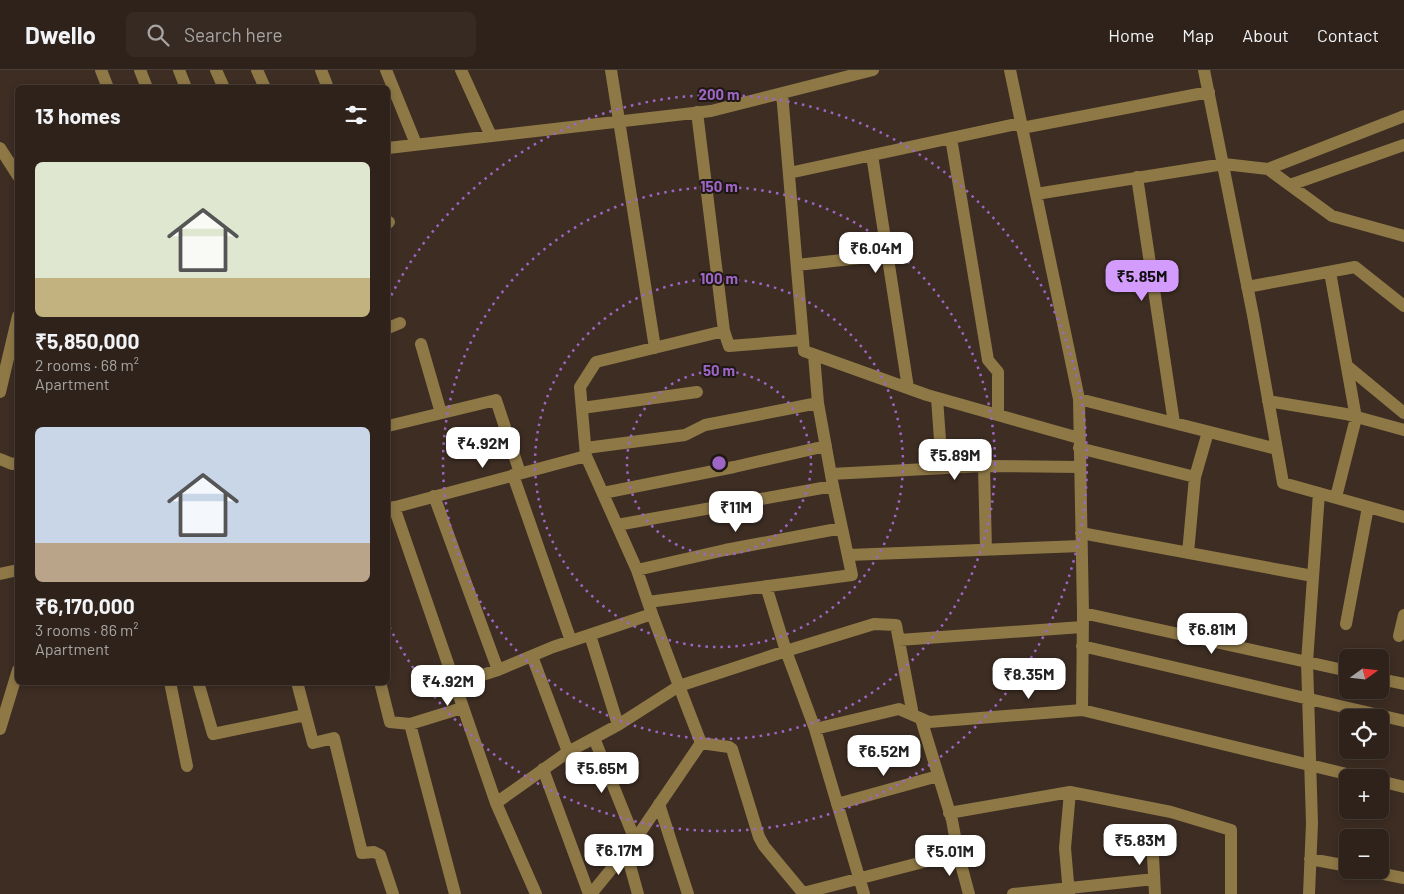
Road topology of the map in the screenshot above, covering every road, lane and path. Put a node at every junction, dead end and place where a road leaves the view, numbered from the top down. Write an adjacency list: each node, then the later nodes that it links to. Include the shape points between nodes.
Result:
1 (101, 70): 13 (street)
2 (140, 70): 14 (street)
3 (179, 70): 15 (street)
4 (216, 70): 16 (street)
5 (321, 70): 18 (street)
6 (386, 70): 27 (street)
7 (460, 70): 25 (street)
8 (611, 70): 23 (street)
9 (873, 70): 20 (street)
10 (1010, 70): 24 (street)
11 (1204, 70): 19 (street)
12 (261, 71): 17 (street)
13 (107, 85)
14 (146, 85)
15 (185, 85)
16 (223, 85)
17 (264, 85)
18 (327, 85)
19 (1209, 92): 24 (street); 32 (street)
20 (782, 93): 21 (street); 35 (street)
21 (697, 112): 23 (street); 46 (street)
22 (1404, 116): 33 (street)
23 (620, 121): 25 (street); 49 (street)
24 (1022, 125): 26 (street); 38 (street)
25 (491, 136): 27 (street)
26 (951, 138): 31 (street); 62 (street, via 988,360 998,372)
27 (416, 144): 30 (street)
28 (1404, 145): 37 (street)
29 (0, 148): 34 (street)
30 (390, 148)
31 (872, 155): 35 (street); 40 (street)
32 (1224, 164): 33 (street); 36 (street); 43 (street)
33 (1268, 169): 37 (street)
34 (15, 171)
35 (789, 173): 41 (street)
36 (1137, 177): 38 (street); 64 (street)
37 (1290, 185): 39 (street, via 1332,216)
38 (1036, 194): 56 (street)
39 (1404, 236)
40 (887, 255): 41 (street); 52 (street)
41 (796, 265): 47 (street)
42 (1330, 272): 43 (street); 44 (street, via 1355,267); 51 (street)
43 (1248, 286): 57 (street)
44 (1404, 306)
45 (15, 329): 53 (street)
46 (724, 331): 47 (street, via 729,346); 49 (street)
47 (803, 340): 50 (street, via 804,351)
48 (421, 344): 60 (street)
49 (655, 348): 59 (street, via 596,362 580,387)
50 (814, 355): 52 (street); 58 (street)
51 (1347, 366): 61 (street); 63 (street)
52 (908, 388): 55 (street)
53 (0, 392)
54 (697, 392): 59 (street)
55 (937, 398): 62 (street); 76 (street)
56 (1079, 399): 64 (street); 68 (street)
57 (1268, 400): 63 (street); 70 (street)
58 (818, 403): 69 (street); 71 (street, via 705,425 685,434)
59 (582, 408): 71 (street)
60 (441, 413): 65 (street); 78 (street, via 496,400)
61 (1404, 413)
62 (998, 415): 68 (street)
63 (1356, 418): 66 (street); 84 (street)
64 (1174, 423): 67 (street)
65 (390, 425)
66 (1404, 430)
67 (1208, 432): 70 (street); 79 (street)
68 (1079, 443): 75 (street); 79 (street)
69 (826, 446): 80 (street); 82 (street)
70 (1277, 449): 81 (street, via 1283,483)
71 (586, 452): 78 (street); 82 (street)
72 (0, 459): 73 (street)
73 (15, 463): 77 (street)
74 (984, 466): 75 (street); 76 (street); 93 (street)
75 (1080, 467): 91 (street)
76 (942, 468): 80 (street)
77 (0, 472)
78 (516, 474): 83 (street); 109 (street)
79 (1195, 477): 94 (street)
80 (832, 480): 89 (street); 90 (street)
81 (1319, 492): 84 (street); 99 (street)
82 (603, 493): 89 (street)
83 (434, 496): 85 (street); 115 (street)
84 (1336, 497): 86 (street)
85 (390, 507)
86 (1368, 507): 88 (street); 104 (street)
87 (390, 510): 118 (street)
88 (1404, 517)
89 (617, 525): 96 (street)
90 (842, 528): 95 (street); 96 (street)
91 (1080, 533): 92 (street); 94 (street)
92 (1081, 546): 93 (street); 102 (street)
93 (986, 550): 95 (street)
94 (1188, 553): 99 (street)
95 (848, 555): 100 (street, via 852,575)
96 (637, 570): 101 (street)
97 (15, 571): 98 (street)
98 (0, 574)
99 (1313, 576): 113 (street)
100 (766, 586): 101 (street); 111 (street)
101 (650, 608): 106 (street); 124 (street)
102 (1083, 613): 105 (street); 113 (street)
103 (1404, 615): 107 (street)
104 (1346, 624)
105 (1082, 627): 108 (street); 110 (street)
106 (590, 635): 109 (street); 132 (street)
107 (1399, 636)
108 (899, 640): 111 (street, via 896,625 874,624); 129 (street)
109 (571, 641): 112 (street)
110 (1082, 646): 125 (street); 127 (street)
111 (786, 651): 124 (street); 134 (street)
112 (532, 656): 115 (street); 137 (street)
113 (1307, 662): 114 (street); 125 (street)
114 (1339, 669)
115 (498, 670): 118 (street)
116 (15, 680): 133 (street)
117 (1389, 680): 119 (street)
118 (454, 684): 126 (street)
119 (1404, 684)
120 (171, 685): 139 (street)
121 (199, 685): 128 (street, via 212,734)
122 (298, 685): 128 (street)
123 (381, 685): 131 (street, via 390,722)
124 (679, 686): 132 (street); 136 (street)
125 (1308, 699): 130 (street); 138 (street)
126 (462, 708): 131 (street); 146 (street)
127 (1082, 710): 129 (street, via 929,722); 138 (street)
128 (306, 715): 162 (street, via 313,742 334,738 362,853 374,852 380,856)
129 (917, 717): 134 (street, via 899,709); 142 (street)
130 (1404, 720)
131 (410, 724): 163 (street)
132 (618, 725): 135 (street)
133 (0, 729)
134 (815, 729): 148 (street)
135 (594, 738): 137 (street); 151 (street)
136 (701, 743): 147 (street); 161 (street, via 732,749 759,837)
137 (568, 752): 140 (street)
138 (1310, 765): 141 (street); 154 (street)
139 (187, 766)
140 (543, 769): 146 (street); 165 (street)
141 (1339, 772)
142 (938, 776): 148 (street); 149 (street)
143 (1389, 783): 144 (street)
144 (1404, 787)
145 (1070, 792): 149 (street); 160 (street, via 1065,848); 172 (street, via 1172,812 1231,830)
146 (496, 803): 164 (street)
147 (659, 804): 151 (street); 167 (street)
148 (836, 804): 158 (street)
149 (950, 813): 153 (street)
150 (1152, 837): 159 (street)
151 (635, 840): 152 (street)
152 (626, 851): 165 (street); 166 (street)
153 (958, 854): 158 (street); 169 (street)
154 (1310, 859): 155 (street); 173 (street)
155 (1339, 864)
156 (1389, 875): 157 (street)
157 (1404, 878)
158 (858, 879): 161 (street); 168 (street)
159 (1154, 879): 160 (street); 171 (street)
160 (1069, 891): 170 (street)
161 (801, 893)
162 (393, 894)
163 (455, 894)
164 (536, 894)
165 (590, 894)
166 (638, 894)
167 (688, 894)
168 (864, 894)
169 (969, 894)
170 (1013, 894)
171 (1155, 894)
172 (1231, 894)
173 (1309, 894)

